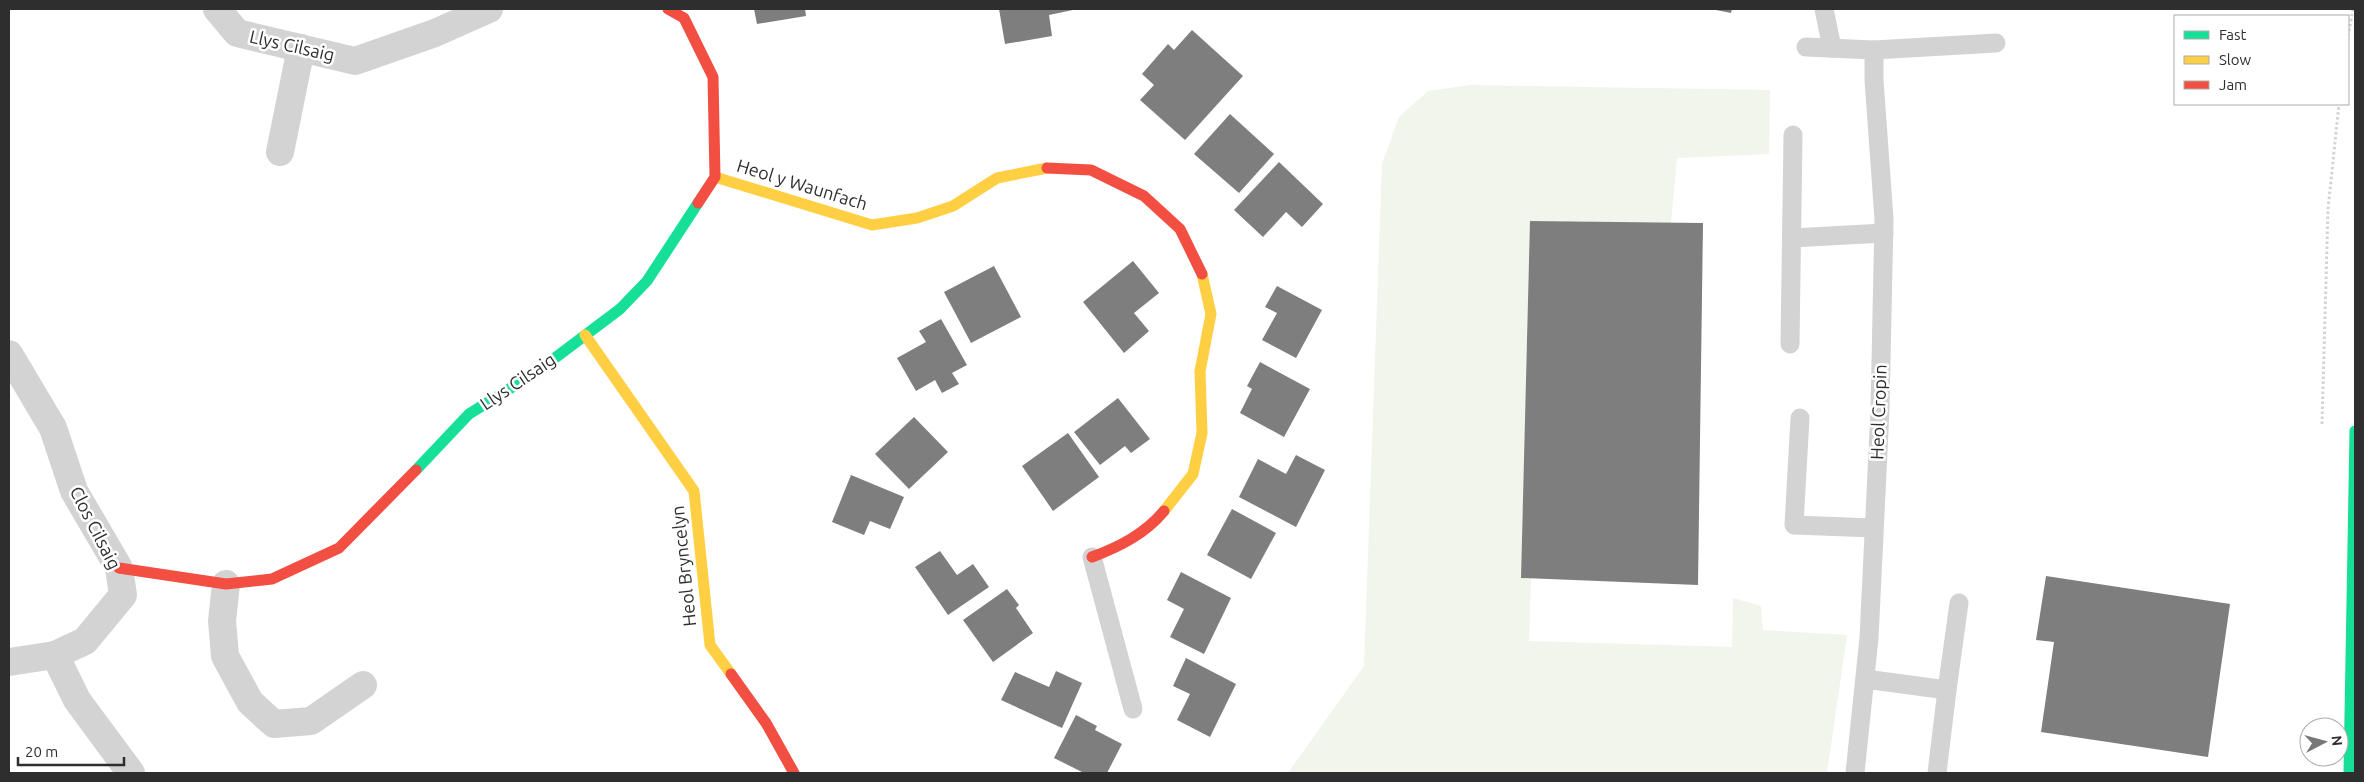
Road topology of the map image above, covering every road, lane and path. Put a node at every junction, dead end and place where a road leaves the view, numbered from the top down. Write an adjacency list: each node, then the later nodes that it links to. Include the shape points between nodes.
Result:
1 (217, 9): 9 (street, Llys Cilsaig, via 237,34)
2 (489, 9): 9 (street, Llys Cilsaig, via 435,33 355,61)
3 (668, 9): 14 (street, via 684,18 713,77)
4 (1824, 9): 10 (lane)
5 (2353, 9): 6 (path)
6 (2349, 31)
7 (1996, 43): 11 (lane)
8 (1806, 47): 10 (lane)
9 (301, 48): 13 (street)
10 (1832, 48): 11 (lane)
11 (1874, 50): 15 (lane, Heol Cropin)
12 (1793, 135): 16 (lane)
13 (280, 152)
14 (715, 177): 17 (street, Llys Cilsaig, via 647,281 620,309); 23 (street, Heol y Waunfach, via 872,225 917,218 953,206 997,178 1042,168 1091,170 1144,196 1180,229 1200,271 1211,314 1200,371 1202,433 1193,474 1157,519 1120,547)
15 (1884, 233): 16 (lane); 22 (lane, Heol Cropin)
16 (1792, 238): 18 (lane)
17 (585, 335): 25 (street, Llys Cilsaig, via 535,373 469,414 339,548 272,579); 34 (street, Heol Bryncelyn, via 694,491 710,645 766,723)
18 (1790, 344)
19 (9, 354): 24 (street, Clos Cilsaig, via 53,428 74,491)
20 (1800, 418): 22 (lane, via 1794,525)
21 (2355, 431): 37 (street)
22 (1874, 528): 29 (lane, Heol Cropin)
23 (1092, 557): 32 (lane)
24 (119, 568): 25 (street, Llys Cilsaig); 27 (street, Clos Cilsaig, via 123,595 85,641)
25 (226, 584): 30 (street, via 222,621 225,656 250,702 274,724 311,721)
26 (1959, 603): 31 (lane)
27 (55, 655): 28 (street, Clos Cilsaig); 33 (street, via 77,700)
28 (9, 662)
29 (1864, 680): 31 (lane); 35 (lane, Heol Cropin)
30 (363, 685)
31 (1947, 690): 36 (lane)
32 (1133, 709)
33 (131, 773)
34 (794, 773)
35 (1855, 773)
36 (1937, 773)
37 (2349, 773)

